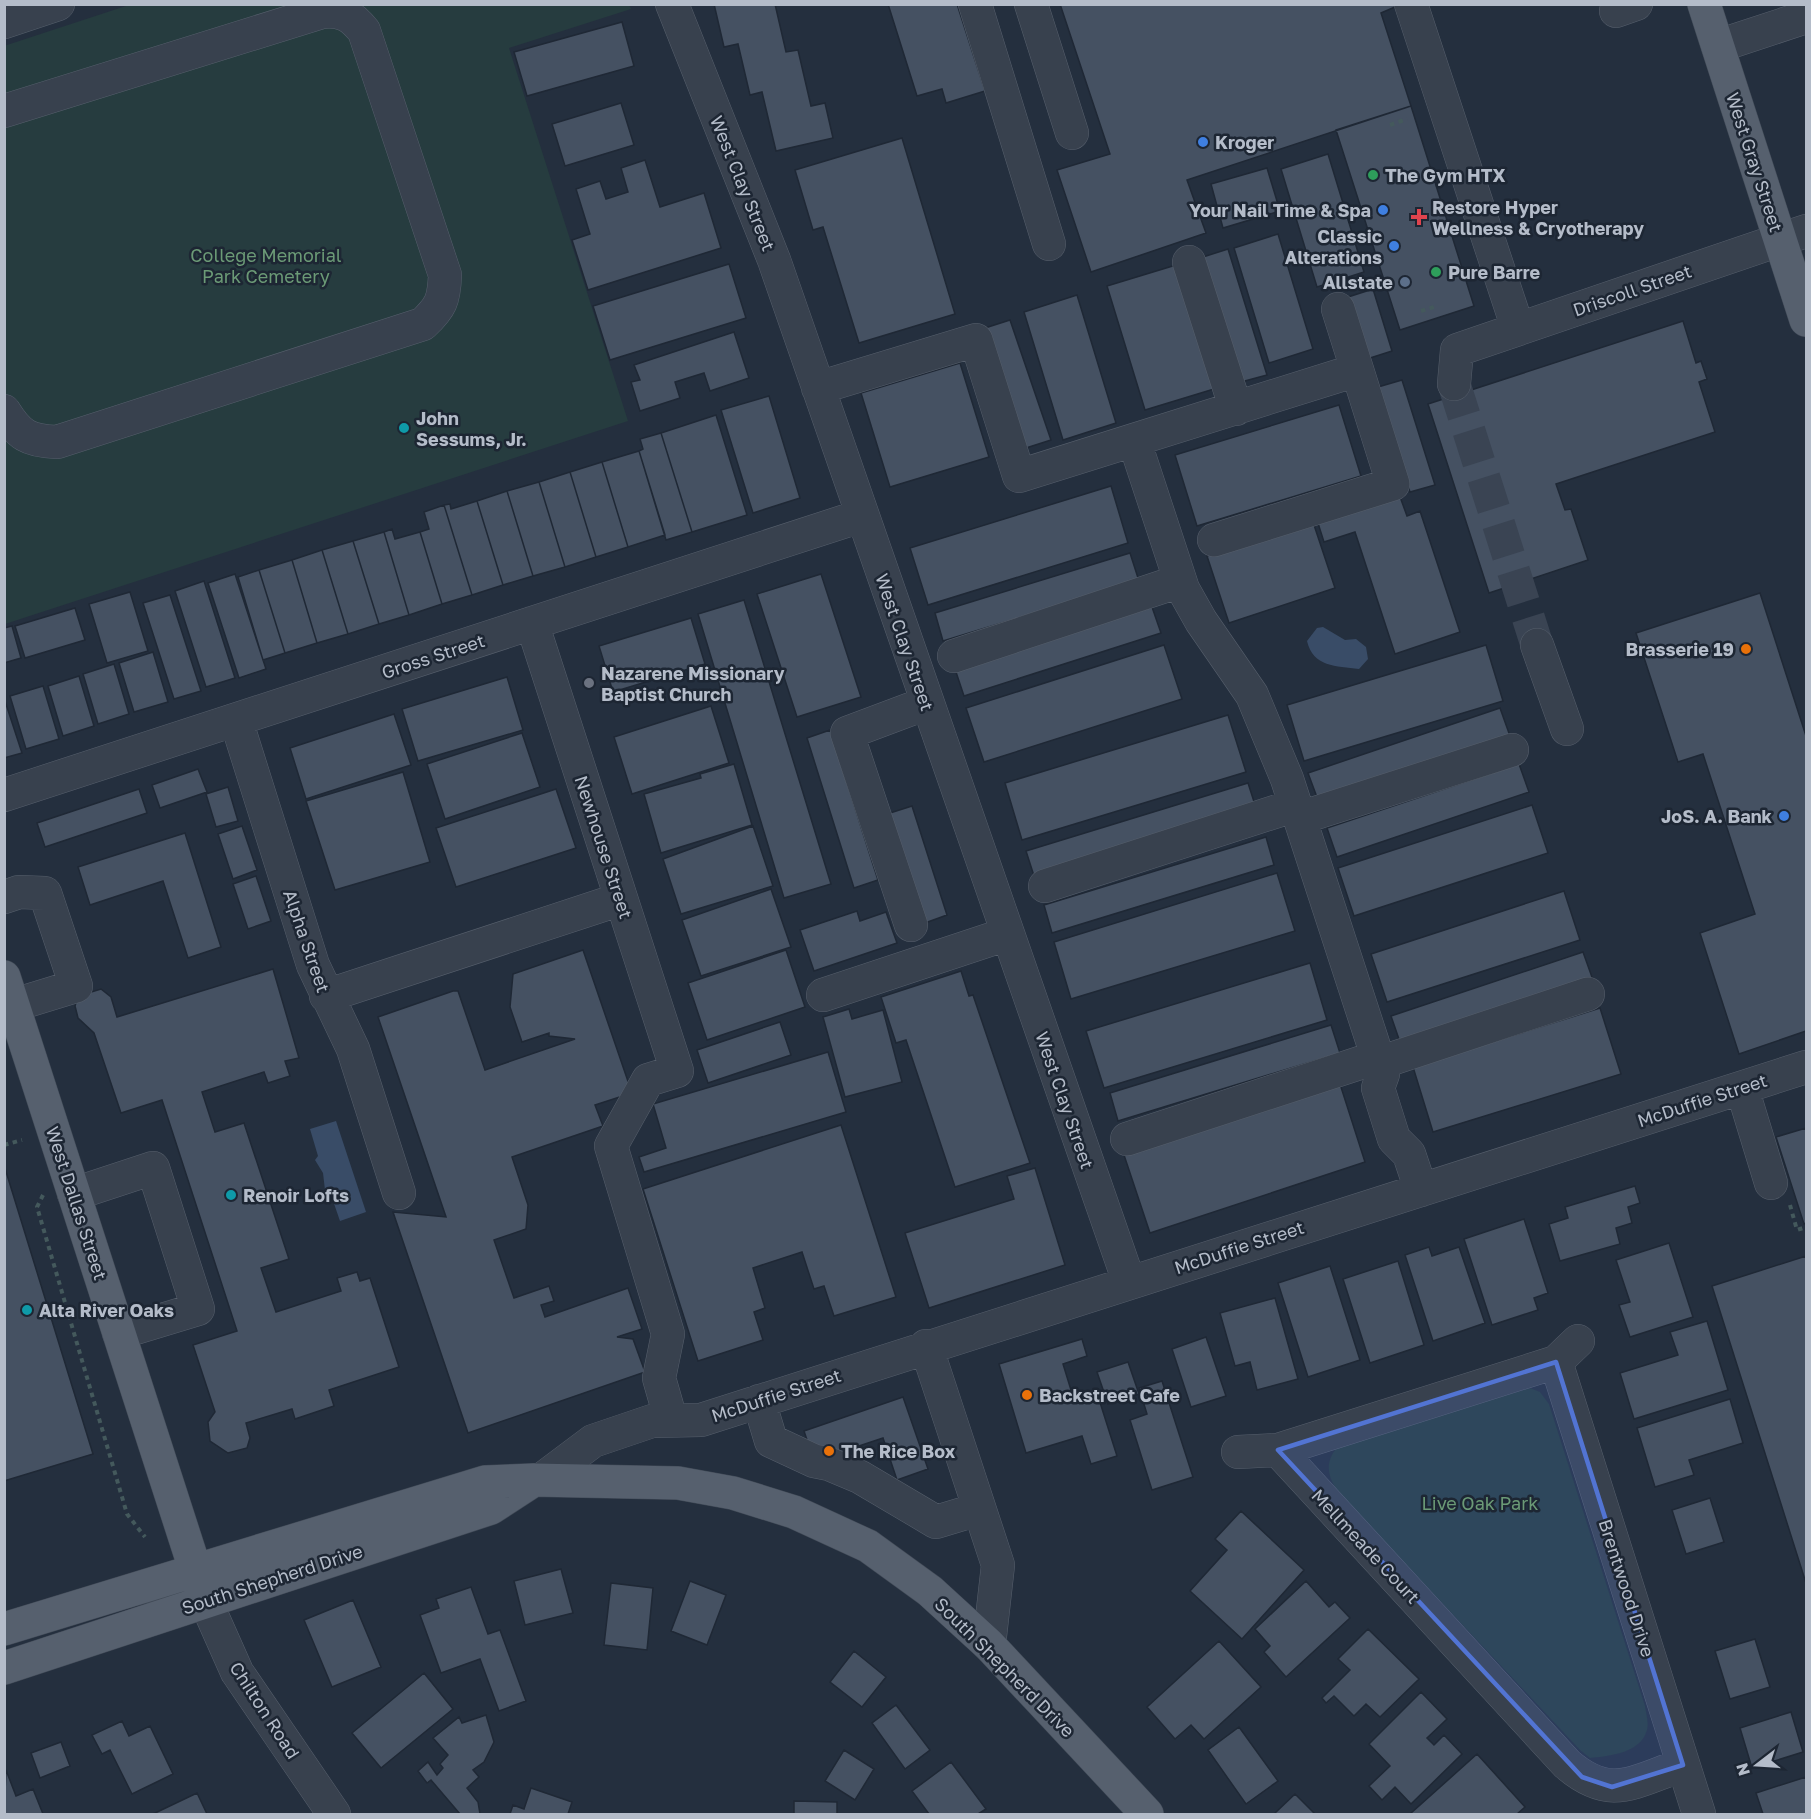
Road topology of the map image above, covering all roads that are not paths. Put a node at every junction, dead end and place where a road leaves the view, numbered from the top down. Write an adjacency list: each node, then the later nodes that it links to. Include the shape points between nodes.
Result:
1 (58, 4): 8 (street)
2 (672, 4): 20 (street, West Clay Street, via 774,260)
3 (975, 4): 13 (street)
4 (1031, 4): 11 (street)
5 (1411, 4): 17 (street)
6 (1704, 4): 9 (main road, West Gray Street)
7 (1806, 17): 9 (street)
8 (4, 22)
9 (1718, 46): 12 (main road, West Gray Street)
10 (4, 111): 22 (street, via 322,12 338,11 352,17 364,30 445,275 438,310 423,324 57,442 37,442 16,430)
11 (1072, 133)
12 (1793, 235): 16 (main road, West Gray Street); 17 (street, Driscoll Street)
13 (1049, 244)
14 (1189, 262): 21 (street)
15 (1338, 309): 18 (street)
16 (1806, 320)
17 (1518, 329): 19 (street, Driscoll Street, via 1457,350)
18 (1357, 370): 21 (street); 25 (street, via 1393,484)
19 (1454, 384)
20 (818, 388): 23 (street, via 976,340 1019,477); 24 (street, West Clay Street)
21 (1236, 409): 23 (street)
22 (4, 411)
23 (1134, 440): 26 (street)
24 (861, 516): 27 (street, Gross Street); 30 (street, West Clay Street)
25 (1214, 540)
26 (1180, 581): 29 (street); 35 (street, via 1201,621 1252,695)
27 (532, 623): 31 (street, Gross Street); 38 (street, Newhouse Street)
28 (1537, 645): 32 (street)
29 (954, 656)
30 (927, 703): 39 (street, via 847,733); 40 (street, West Clay Street)
31 (236, 720): 34 (street, Gross Street); 44 (street, Alpha Street)
32 (1567, 729)
33 (1512, 750): 35 (street)
34 (4, 795)
35 (1298, 812): 36 (street); 45 (street)
36 (1045, 886)
37 (4, 897): 41 (street, via 19,892 45,893 76,986)
38 (621, 899): 44 (street); 49 (street, Newhouse Street, via 677,1071 648,1080)
39 (910, 924)
40 (1007, 934): 43 (street); 55 (street, West Clay Street)
41 (9, 991): 54 (main road, West Dallas Street)
42 (1588, 994): 45 (street)
43 (823, 995)
44 (326, 996): 53 (street, Alpha Street, via 353,1049)
45 (1380, 1065): 50 (street); 52 (street, via 1378,1088 1394,1139 1409,1154)
46 (1806, 1067): 47 (street, McDuffie Street)
47 (1742, 1088): 51 (street); 52 (street, McDuffie Street)
48 (608, 1101): 49 (street)
49 (619, 1132): 59 (street, via 611,1146 668,1334 659,1378)
50 (1127, 1139)
51 (1771, 1183)
52 (1421, 1190): 55 (street, McDuffie Street)
53 (399, 1193)
54 (74, 1194): 56 (main road, West Dallas Street); 56 (street, via 153,1168 198,1309)
55 (1129, 1282): 57 (street, McDuffie Street)
56 (119, 1333): 64 (main road, West Dallas Street)
57 (926, 1347): 58 (street, McDuffie Street); 63 (street)
58 (759, 1401): 59 (street, McDuffie Street, via 701,1420); 63 (street, via 771,1441 860,1477 936,1522)
59 (671, 1420): 62 (street, McDuffie Street, via 652,1421 593,1441)
60 (1278, 1450): 61 (street); 71 (street, Mellmeade Court, via 1582,1777 1612,1787); 71 (street, Brentwood Drive, via 1567,1352)
61 (1238, 1452)
62 (538, 1480): 64 (main road, South Shepherd Drive, via 485,1482); 65 (main road, South Shepherd Drive, via 491,1508); 69 (main road, South Shepherd Drive, via 678,1483 733,1493 794,1512 868,1546 930,1591)
63 (979, 1509): 69 (street, via 998,1565)
64 (195, 1570): 65 (main road, West Dallas Street); 66 (main road, South Shepherd Drive)
65 (206, 1600): 70 (main road, South Shepherd Drive); 72 (street, Chilton Road, via 237,1672)
66 (70, 1609): 67 (main road); 68 (main road, South Shepherd Drive)
67 (4, 1618)
68 (4, 1629)
69 (989, 1645): 73 (main road, South Shepherd Drive)
70 (4, 1668)
71 (1683, 1765): 74 (street, Brentwood Drive)
72 (334, 1815)
73 (1147, 1815)
74 (1699, 1815)

